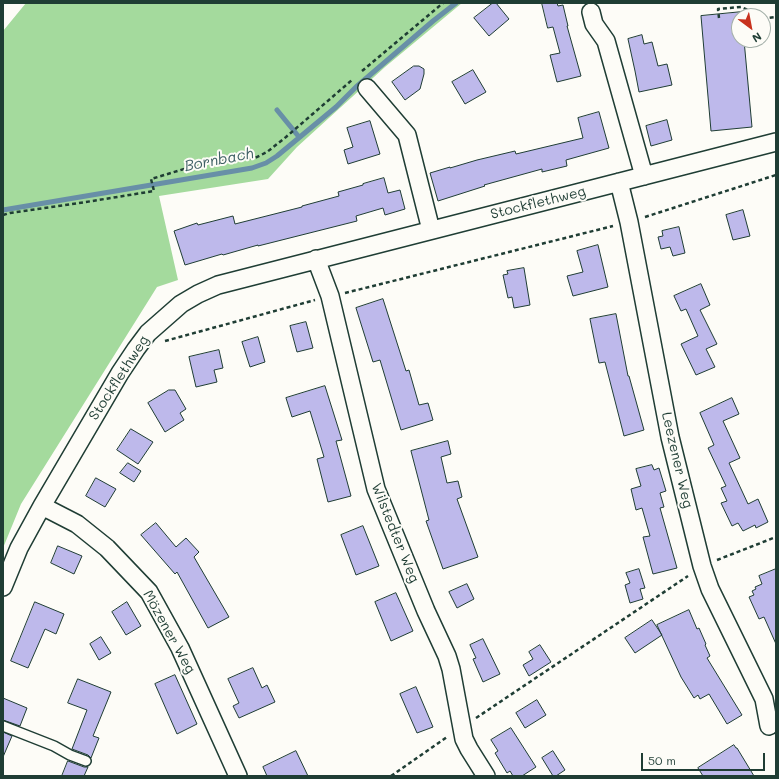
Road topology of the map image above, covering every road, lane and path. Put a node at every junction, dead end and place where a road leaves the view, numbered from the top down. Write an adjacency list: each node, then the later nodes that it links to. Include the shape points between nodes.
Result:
1 (443, 3): 5 (path)
2 (591, 12): 9 (street, via 594,24 606,41)
3 (776, 17): 4 (path, via 768,18 741,7 718,10)
4 (719, 18)
5 (362, 71)
6 (362, 82): 11 (path, via 255,158 214,160 151,178 154,191); 13 (street, via 407,135)
7 (776, 142): 9 (street, Stockflethweg)
8 (776, 175): 12 (path)
9 (644, 176): 10 (street, Stockflethweg)
10 (619, 182): 12 (street, Leezener Weg); 13 (street, Stockflethweg)
11 (3, 215)
12 (629, 222): 15 (path); 19 (street, Leezener Weg, via 670,437)
13 (431, 230): 14 (street, Stockflethweg)
14 (316, 259): 15 (street, Wilstedter Weg); 16 (street, Stockflethweg, via 218,284 181,304 148,333)
15 (330, 296): 16 (path); 23 (street, Wilstedter Weg, via 376,489 447,656)
16 (136, 349): 17 (street, Stockflethweg)
17 (42, 506): 20 (street, Stockflethweg, via 19,548); 25 (street, Mözener Weg, via 77,524 107,548 149,592 180,648)
18 (776, 537): 19 (path)
19 (702, 566): 22 (street, Leezener Weg, via 710,589 764,699); 23 (path)
20 (3, 587)
21 (3, 726): 24 (lane)
22 (769, 726)
23 (461, 727): 26 (path); 27 (street, Wilstedter Weg, via 469,749)
24 (86, 762)
25 (238, 776)
26 (391, 776)
27 (486, 776)

